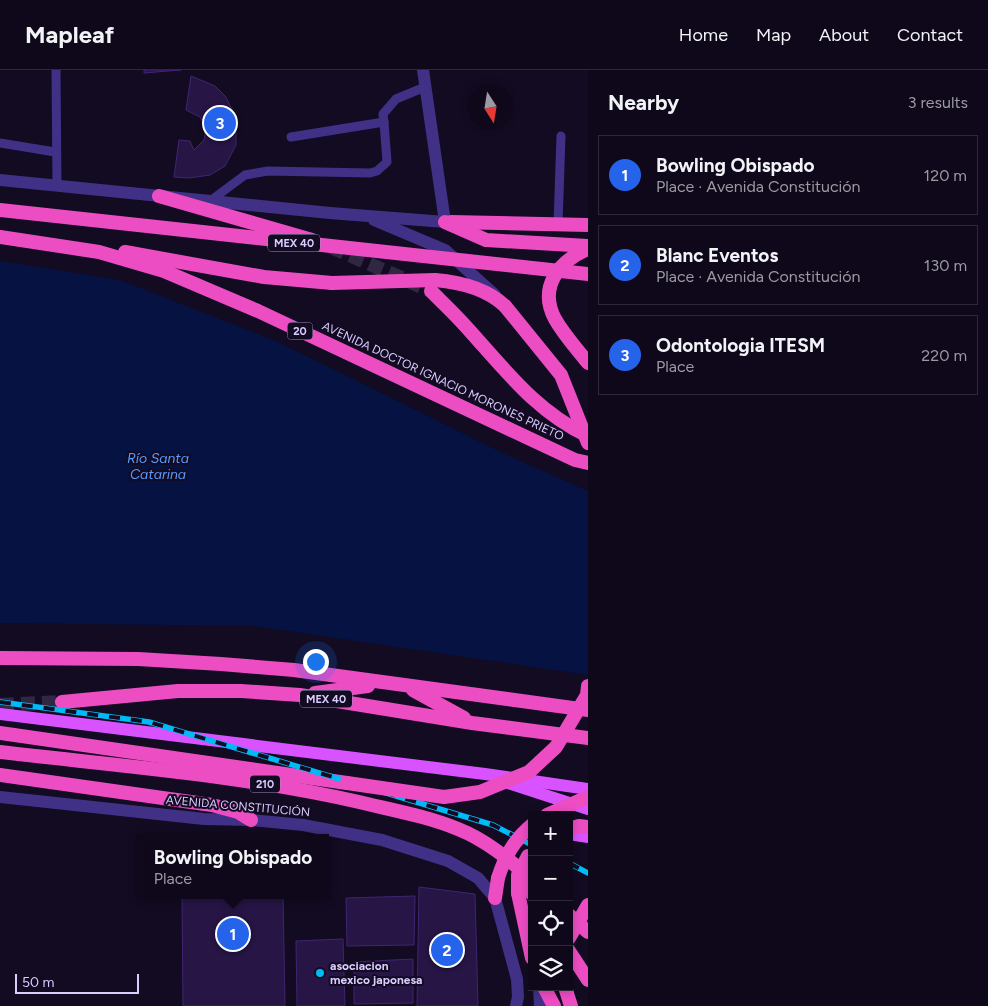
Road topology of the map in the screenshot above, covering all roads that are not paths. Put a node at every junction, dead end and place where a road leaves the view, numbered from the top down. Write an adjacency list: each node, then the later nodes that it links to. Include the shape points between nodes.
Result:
1 (56, 70): 8 (lane)
2 (422, 70): 3 (street)
3 (425, 87): 4 (lane, via 391,103 382,114); 15 (street)
4 (384, 122): 6 (lane); 12 (lane, via 386,162 377,170 370,173 268,171 245,175)
5 (561, 136): 16 (lane)
6 (291, 137)
7 (0, 144): 8 (lane)
8 (55, 152): 10 (lane)
9 (0, 180): 10 (street)
10 (56, 186): 11 (street)
11 (159, 196): 12 (street); 19 (highway)
12 (210, 201): 14 (street)
13 (0, 210): 22 (highway, MEX 40, bridge)
14 (363, 215): 15 (street); 24 (street, via 445,250)
15 (445, 222): 16 (highway); 20 (highway, via 486,240)
16 (558, 224): 17 (highway)
17 (588, 225)
18 (0, 237): 21 (highway, AVENIDA DOCTOR IGNACIO MORONES PRIETO / 20)
19 (320, 242)
20 (588, 247): 25 (highway, via 561,264 551,283 550,300 554,318)
21 (99, 252): 23 (highway, bridge, via 136,254 264,277); 28 (highway, AVENIDA DOCTOR IGNACIO MORONES PRIETO / 20, via 164,271 258,311 575,460)
22 (588, 274)
23 (433, 286): 24 (highway, via 458,282); 26 (highway, via 500,368 546,411)
24 (502, 303): 27 (highway, bridge, via 561,375)
25 (588, 363)
26 (588, 436)
27 (588, 443)
28 (588, 463)
29 (0, 658): 30 (highway, MEX 40, via 138,659 221,664)
30 (384, 683): 31 (highway, MEX 40); 33 (highway)
31 (406, 686): 35 (highway, MEX 40); 37 (highway)
32 (588, 686): 38 (highway, bridge, via 587,695 556,747 529,772 480,792 444,797)
33 (300, 695): 34 (highway, MEX 40, via 178,691); 37 (highway, MEX 40)
34 (62, 702)
35 (588, 710)
36 (0, 714): 41 (main road)
37 (472, 723): 39 (highway, MEX 40)
38 (0, 733)
39 (588, 738)
40 (0, 752): 55 (highway, 210, via 246,781 345,799 412,814 459,829)
41 (472, 772): 43 (main road); 46 (main road)
42 (0, 775): 48 (highway, via 212,805 238,812)
43 (588, 789)
44 (588, 796): 47 (highway, bridge)
45 (0, 797): 48 (street, AVENIDA CONSTITUCIÓN, via 204,819)
46 (588, 809)
47 (556, 811)
48 (251, 820): 58 (street, AVENIDA CONSTITUCIÓN, via 303,825 382,840 448,861 478,878)
49 (588, 827): 50 (highway)
50 (573, 828)
51 (528, 829): 58 (highway, bridge, via 504,858)
52 (573, 835): 53 (main road)
53 (588, 837)
54 (529, 856): 57 (highway, bridge, via 518,875)
55 (516, 865): 56 (highway); 57 (highway)
56 (528, 876)
57 (525, 893): 63 (highway)
58 (495, 898): 68 (street, AVENIDA CONSTITUCIÓN, via 517,979)
59 (588, 905): 61 (highway, bridge)
60 (573, 919): 62 (highway)
61 (573, 931)
62 (588, 932)
63 (531, 946)
64 (573, 957): 65 (highway)
65 (588, 980)
66 (539, 991): 69 (street)
67 (546, 991): 70 (highway)
68 (516, 1006)
69 (540, 1006)
70 (554, 1006)

